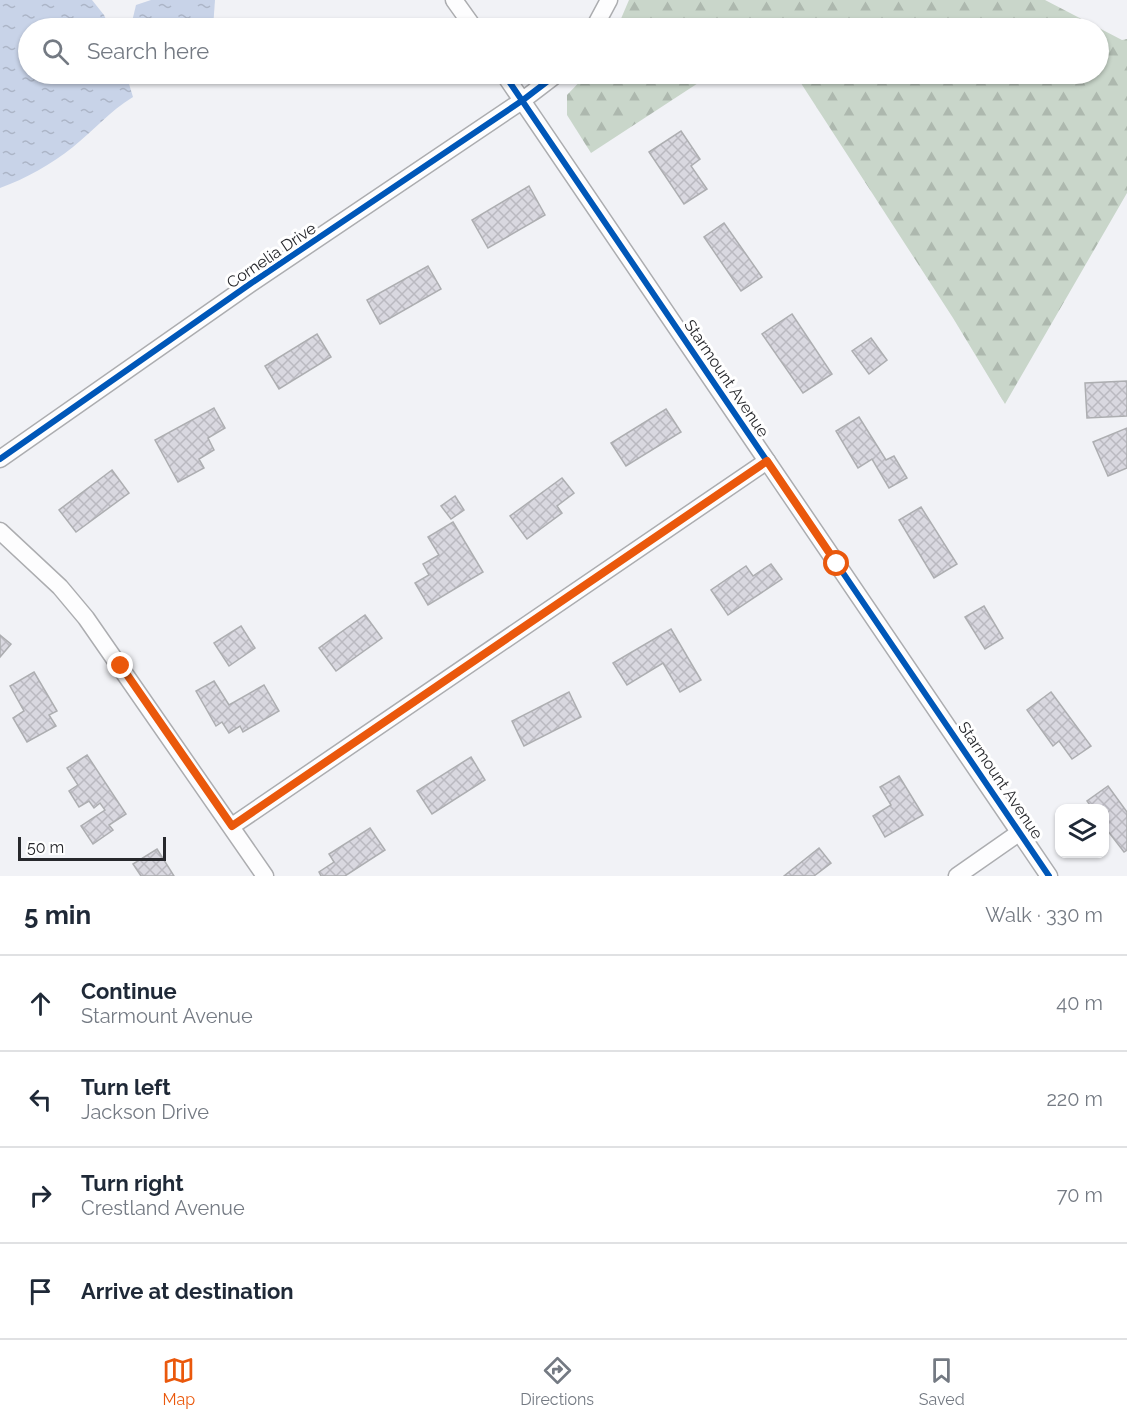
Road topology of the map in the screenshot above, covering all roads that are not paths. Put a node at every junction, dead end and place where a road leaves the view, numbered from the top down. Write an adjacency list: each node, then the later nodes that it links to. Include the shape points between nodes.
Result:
1 (454, 0): 3 (street)
2 (609, 0): 4 (street)
3 (467, 18)
4 (599, 18)
5 (511, 84): 7 (street, Starmount Avenue)
6 (544, 84): 7 (street, Cornelia Drive)
7 (523, 100): 8 (street, Cornelia Drive); 9 (street, Starmount Avenue)
8 (0, 459)
9 (767, 461): 11 (street); 12 (street, Starmount Avenue)
10 (0, 531): 11 (street, via 60,587 86,618)
11 (232, 826): 13 (street)
12 (1020, 832): 14 (street); 15 (street, Starmount Avenue)
13 (265, 876)
14 (957, 876)
15 (1049, 876)

